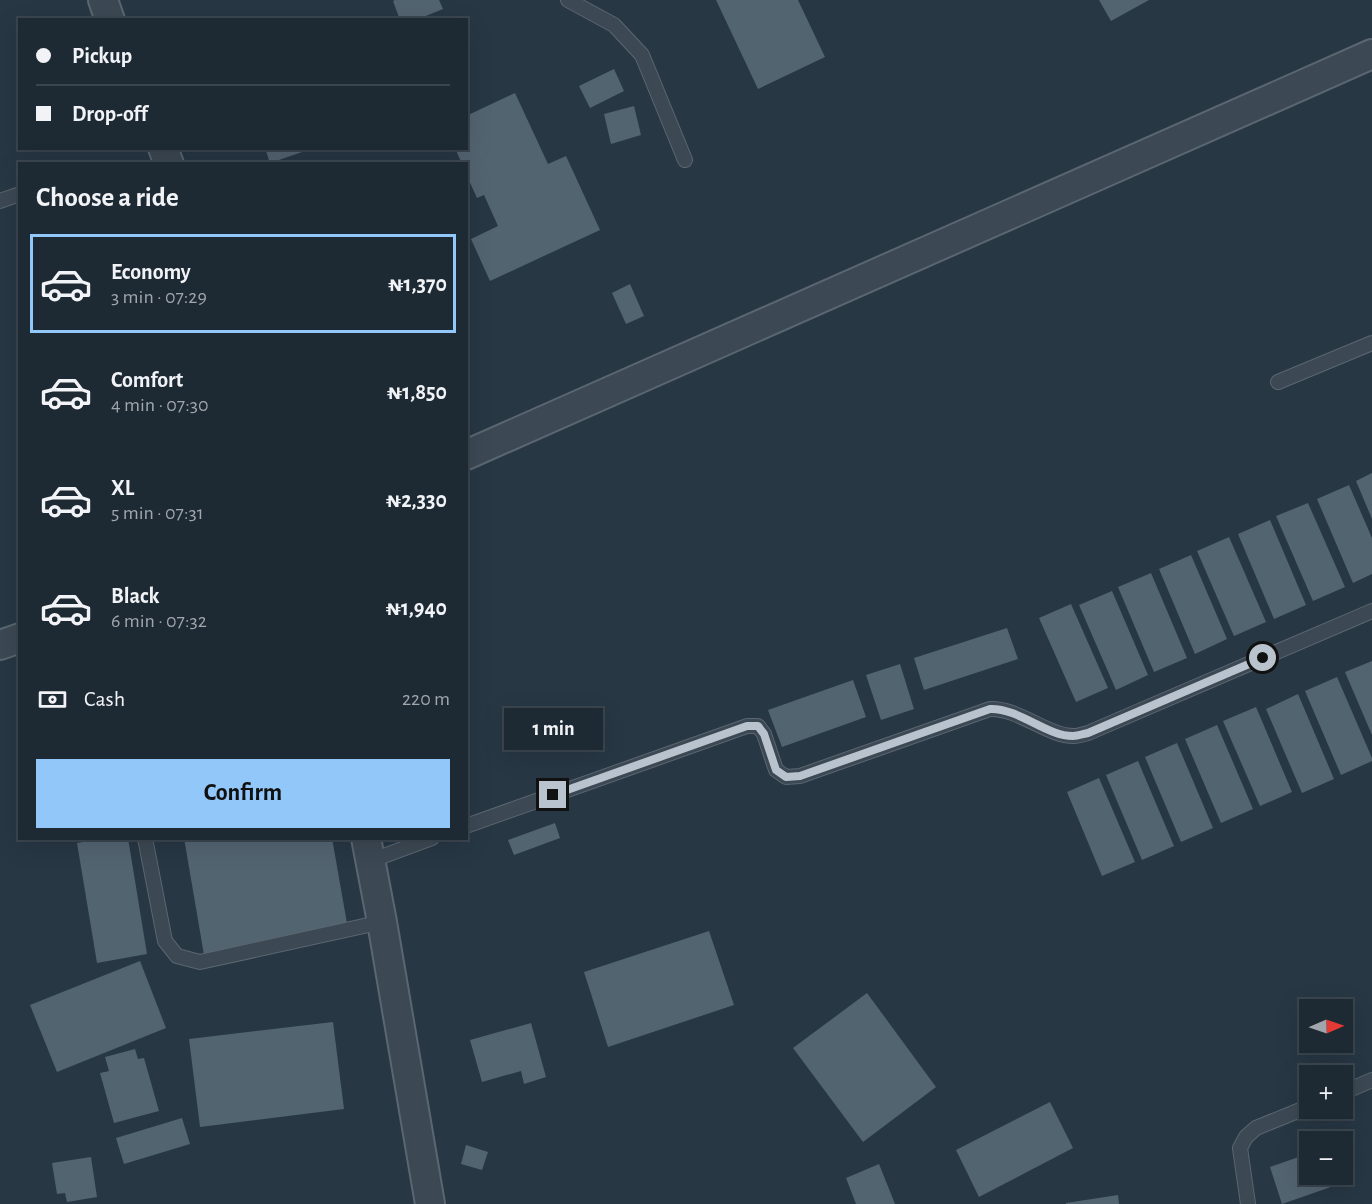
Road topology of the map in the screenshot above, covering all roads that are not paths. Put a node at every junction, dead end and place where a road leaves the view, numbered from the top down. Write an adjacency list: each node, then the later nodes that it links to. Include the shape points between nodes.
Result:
1 (103, 0): 3 (street)
2 (568, 0): 5 (lane, via 614,24 642,55)
3 (110, 18)
4 (1372, 54): 10 (street)
5 (685, 160)
6 (18, 195): 7 (lane)
7 (0, 201)
8 (1372, 343): 9 (lane)
9 (1278, 382)
10 (468, 454)
11 (1372, 611): 14 (lane, via 1088,733 1061,734 1002,708 990,709 800,776 786,777 776,770 758,726 747,726)
12 (18, 639): 13 (street)
13 (0, 645)
14 (468, 825)
15 (145, 840): 18 (lane, via 165,941 177,956 200,962)
16 (421, 840): 17 (lane)
17 (368, 850): 18 (street)
18 (382, 922): 22 (street)
19 (1372, 1080): 20 (lane)
20 (1353, 1088)
21 (1299, 1110): 23 (lane, via 1256,1128 1240,1148)
22 (430, 1204)
23 (1248, 1204)

